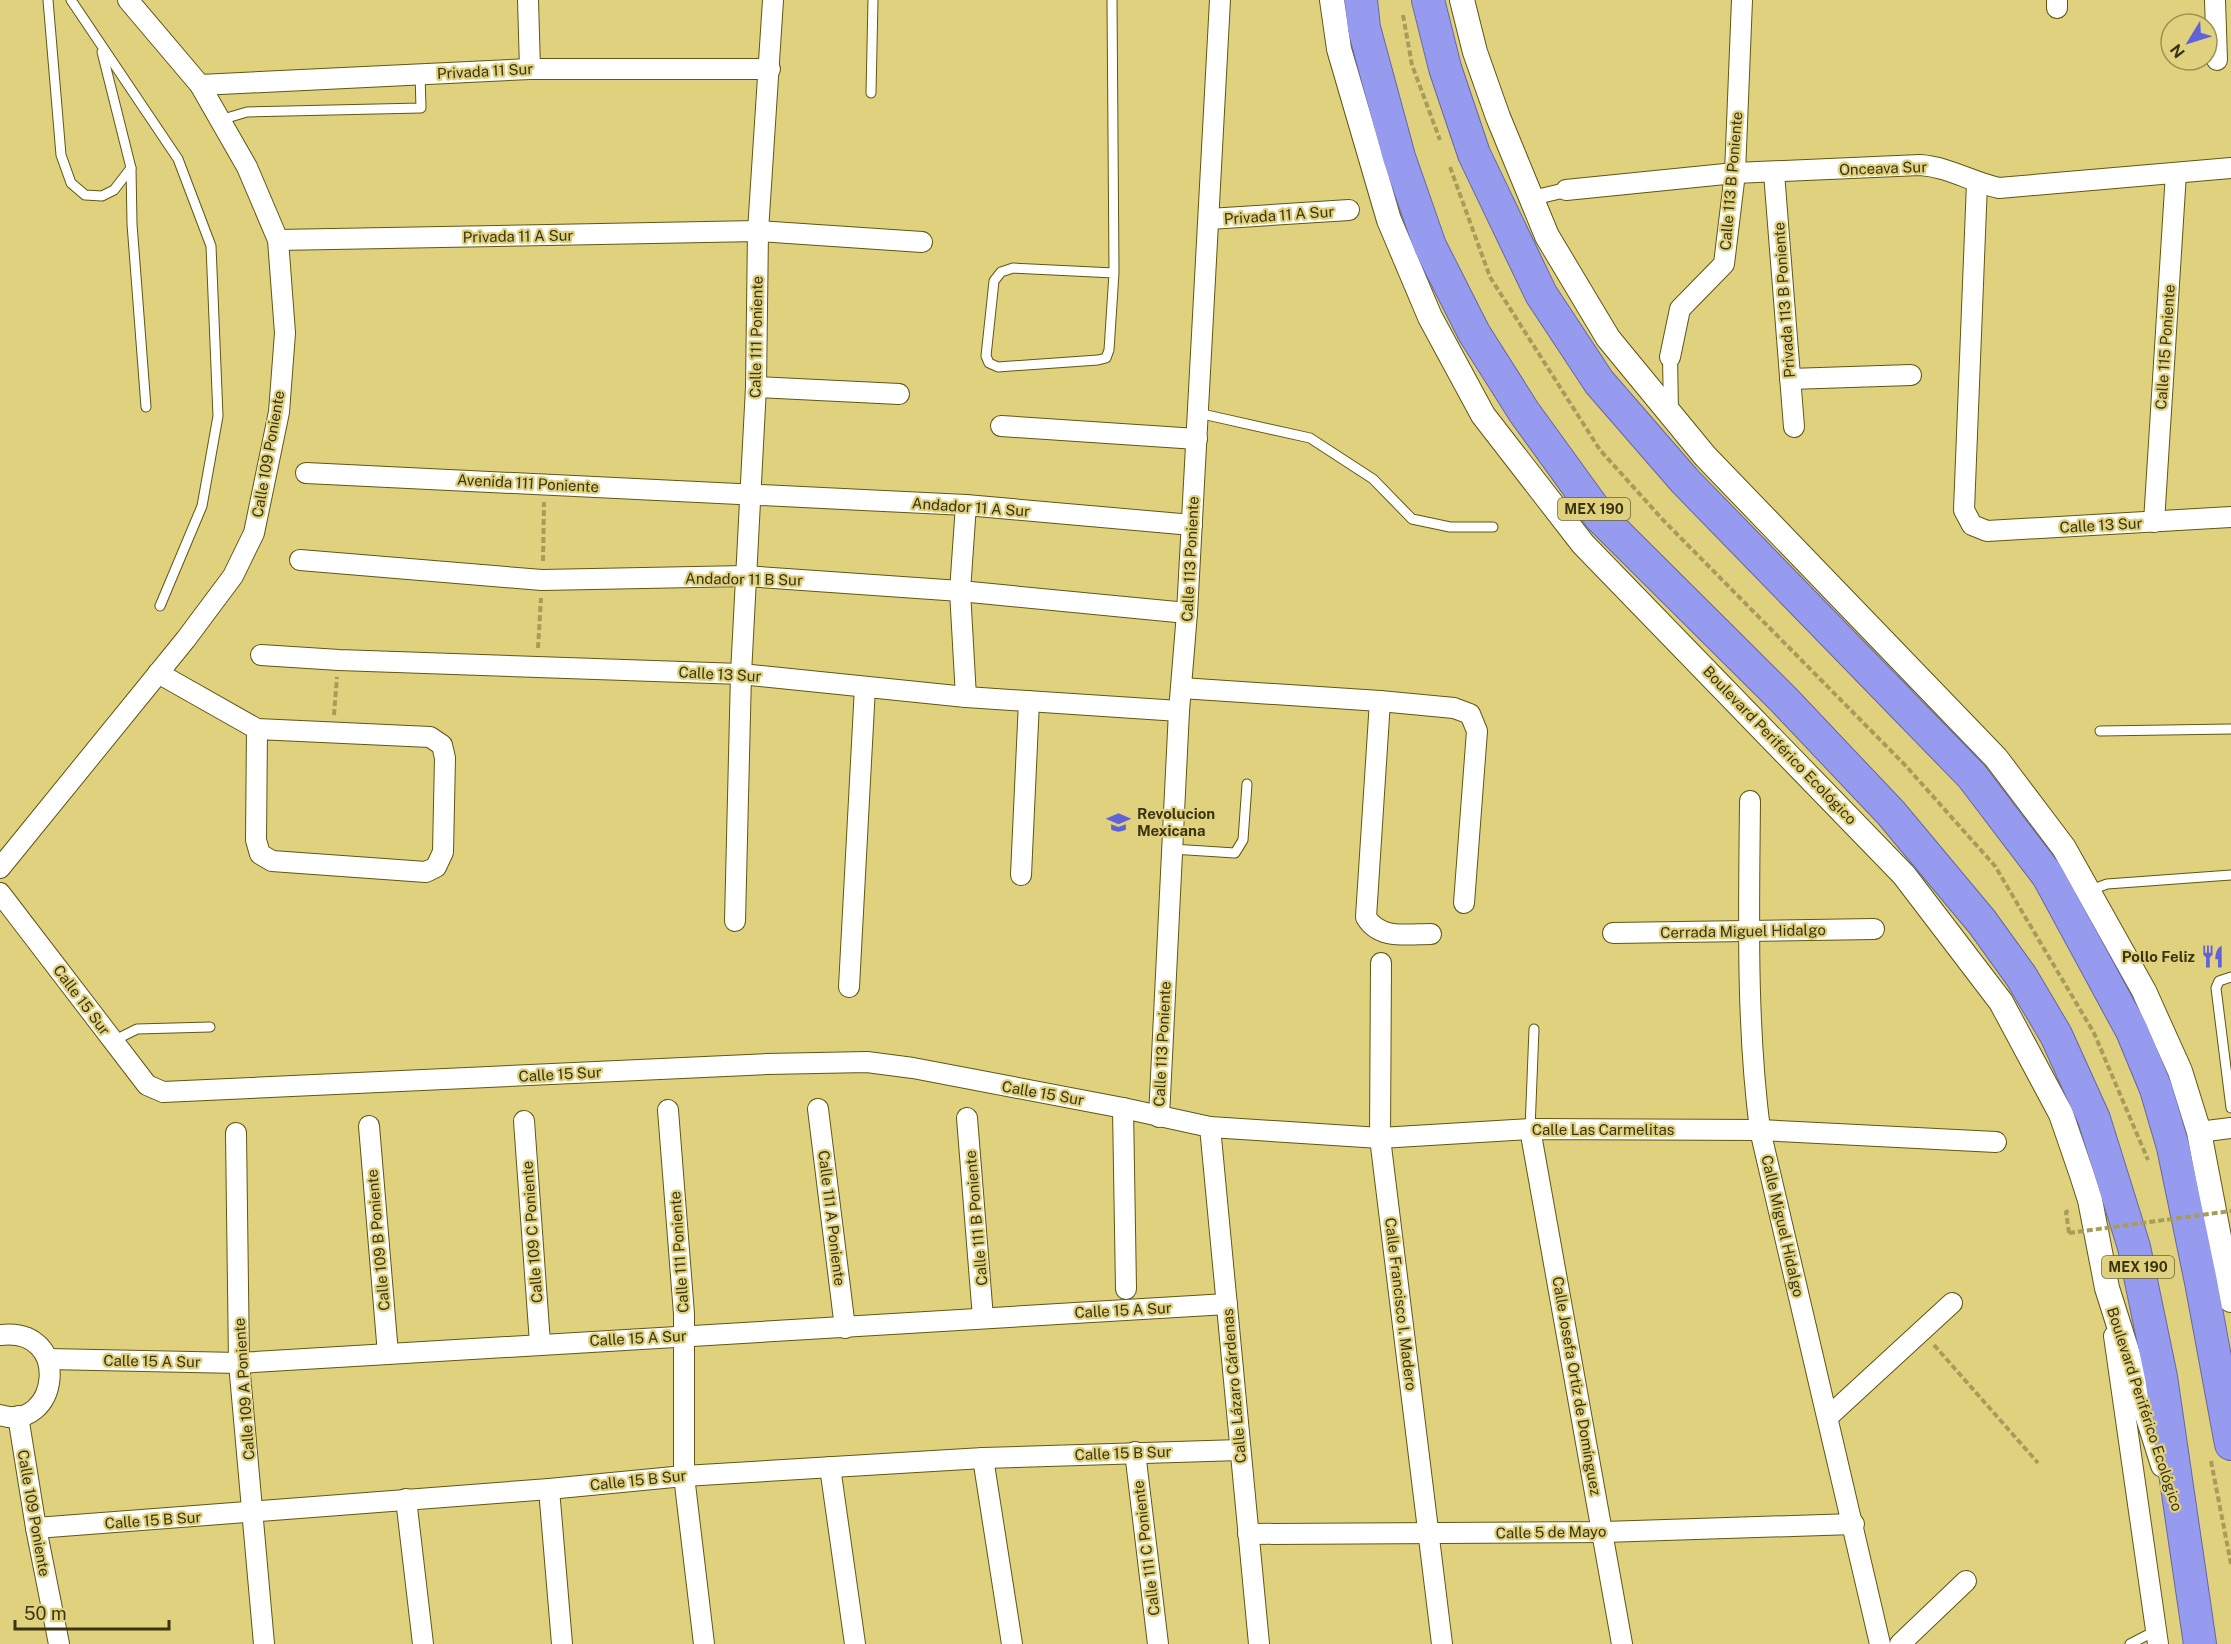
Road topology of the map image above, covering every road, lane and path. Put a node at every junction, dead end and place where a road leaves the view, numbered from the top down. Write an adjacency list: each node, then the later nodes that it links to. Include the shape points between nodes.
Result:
1 (48, 0): 21 (lane, via 61,155 71,183 85,195 102,196 114,190)
2 (71, 0): 14 (lane)
3 (128, 0): 18 (street, Calle 109 Poniente)
4 (528, 0): 15 (street)
5 (772, 0): 16 (street, Calle 111 Poniente)
6 (873, 0): 19 (lane)
7 (1112, 0): 34 (lane)
8 (1220, 0): 30 (street, Calle 113 Poniente)
9 (1332, 0): 113 (street, Boulevard Periférico Ecológico, via 1339,49 1389,220 1430,317 1483,415 1584,544 1904,875 2001,1002 2061,1114 2090,1200)
10 (1361, 0): 140 (highway, Boulevard Periférico Ecológico / MEX 190, via 1364,28 1399,157 1430,246 1474,333 1524,412 1600,517 1892,813 1982,922 2021,976 2056,1035 2094,1119 2134,1247 2161,1377)
11 (1428, 0): 127 (highway, MEX 190, via 1445,68 1474,154 1541,294 1599,382 1685,481 1972,776 2048,876 2132,1031 2156,1089 2172,1147)
12 (1462, 0): 28 (street, via 1475,52)
13 (1742, 0): 23 (street, Calle 113 B Poniente)
14 (100, 43): 21 (lane); 56 (lane, via 178,159 211,246 218,416 202,506)
15 (530, 69): 16 (street, Privada 11 Sur); 17 (street, Privada 11 Sur)
16 (770, 69): 31 (street, Calle 111 Poniente)
17 (420, 74): 18 (street, Privada 11 Sur); 20 (lane, via 421,108 247,112)
18 (200, 85): 20 (street, Calle 109 Poniente)
19 (872, 93)
20 (220, 120): 32 (street, Calle 109 Poniente, via 247,167)
21 (130, 168): 40 (lane)
22 (2231, 168): 25 (street, Onceava Sur)
23 (1735, 173): 24 (street, Onceava Sur); 27 (street, Onceava Sur); 35 (street, Calle 113 B Poniente, via 1724,264 1680,309)
24 (1774, 173): 26 (street, Onceava Sur, via 1942,166); 37 (street, Privada 113 B Poniente)
25 (2176, 173): 26 (street, Onceava Sur, via 1999,189); 50 (street, Calle 115 Poniente)
26 (1977, 183): 50 (street, Calle 13 Sur, via 1964,510 1972,525 1987,531)
27 (1566, 190): 28 (street, Onceava Sur)
28 (1532, 198): 42 (street, via 1563,266 1608,338)
29 (1349, 210): 30 (street, Privada 11 A Sur)
30 (1209, 219): 41 (street, Calle 113 Poniente)
31 (758, 231): 32 (street, Privada 11 A Sur); 33 (street, Privada 11 A Sur); 38 (street, Calle 111 Poniente)
32 (278, 240): 60 (street, Calle 109 Poniente, via 285,333 280,401 254,533 233,576)
33 (922, 242)
34 (1114, 273): 34 (lane, via 1106,358 998,368 989,363 986,356 994,281 1002,272 1013,268)
35 (1670, 357): 42 (street, Calle 113 B Poniente)
36 (1911, 375): 37 (street)
37 (1790, 379): 44 (street, Privada 113 B Poniente)
38 (756, 387): 39 (street); 47 (street, Calle 111 Poniente)
39 (899, 394)
40 (146, 407)
41 (1198, 413): 45 (street, Calle 113 Poniente); 52 (lane, via 1310,438 1373,479 1412,519 1449,527)
42 (1671, 414): 80 (street, via 1705,456 1996,758 2051,829)
43 (1001, 426): 45 (street)
44 (1794, 427)
45 (1197, 439): 51 (street, Calle 113 Poniente)
46 (306, 473): 47 (street, Avenida 111 Poniente)
47 (750, 494): 48 (street, Andador 11 A Sur); 54 (street, Calle 111 Poniente)
48 (966, 505): 51 (street, Andador 11 A Sur); 55 (street)
49 (2231, 517): 50 (street, Calle 13 Sur)
50 (2154, 522)
51 (1192, 525): 57 (street, Calle 113 Poniente)
52 (1493, 527)
53 (300, 560): 54 (street, Andador 11 B Sur, via 542,580)
54 (745, 576): 55 (street, Andador 11 B Sur); 61 (street, Calle 111 Poniente)
55 (960, 591): 57 (street, Andador 11 B Sur); 64 (street)
56 (160, 606)
57 (1187, 613): 63 (street, Calle 113 Poniente)
58 (261, 655): 59 (street, Calle 13 Sur)
59 (339, 660): 61 (street, Calle 13 Sur); 71 (path)
60 (158, 673): 68 (street); 77 (street, Calle 109 Poniente)
61 (741, 674): 62 (street, Calle 13 Sur); 83 (street, Calle 111 Poniente)
62 (865, 687): 64 (street, Calle 13 Sur); 90 (street)
63 (1181, 687): 65 (street); 67 (street, Calle 113 Poniente)
64 (966, 697): 66 (street, Calle 13 Sur)
65 (1380, 700): 82 (street, via 1455,708 1470,714 1477,731); 87 (street, via 1366,916 1371,927 1383,933)
66 (1029, 701): 67 (street, Calle 13 Sur); 78 (street)
67 (1179, 711): 75 (street, Calle 113 Poniente)
68 (257, 729): 71 (street); 71 (street, via 256,840 260,854 272,861 426,872 436,867 443,852 442,745 430,737)
69 (2231, 729): 70 (lane)
70 (2100, 731)
71 (332, 734)
72 (1247, 784): 75 (lane, via 1243,840 1235,854)
73 (1750, 801): 85 (street, Calle Miguel Hidalgo)
74 (1975, 843): 76 (path)
75 (1172, 849): 98 (street, Calle 113 Poniente)
76 (1995, 866)
77 (0, 868)
78 (1021, 875)
79 (2231, 876): 80 (lane, via 2107,884)
80 (2088, 891): 106 (street, via 2144,991 2180,1071)
81 (0, 893): 93 (street, Calle 15 Sur)
82 (1464, 903)
83 (735, 921)
84 (1874, 929): 85 (street, Cerrada Miguel Hidalgo)
85 (1749, 930): 86 (street, Cerrada Miguel Hidalgo); 105 (street, Calle Miguel Hidalgo)
86 (1613, 933)
87 (1431, 934)
88 (1381, 963): 108 (street, Calle Francisco I. Madero)
89 (2231, 977): 95 (lane, via 2219,981 2216,988)
90 (849, 987)
91 (210, 1027): 93 (lane, via 137,1029)
92 (1534, 1029): 104 (lane)
93 (113, 1041): 94 (street, Calle 15 Sur, via 147,1085 163,1092 867,1062)
94 (1123, 1108): 98 (street, Calle 15 Sur); 114 (street)
95 (2231, 1108)
96 (818, 1109): 119 (street, Calle 111 A Poniente)
97 (668, 1110): 122 (street, Calle 111 Poniente)
98 (1159, 1117): 102 (street, Calle 15 Sur)
99 (967, 1118): 118 (street, Calle 111 B Poniente)
100 (524, 1120): 123 (street, Calle 109 C Poniente)
101 (369, 1126): 124 (street, Calle 109 B Poniente)
102 (1210, 1127): 108 (street, Calle Las Carmelitas); 117 (street, Calle Lázaro Cárdenas)
103 (2231, 1128): 106 (street)
104 (1530, 1129): 105 (street, Calle Las Carmelitas); 108 (street, Calle Las Carmelitas); 143 (street, Calle Josefa Ortiz de Domínguez)
105 (1760, 1130): 109 (street, Calle Las Carmelitas); 129 (street, Calle Miguel Hidalgo)
106 (2199, 1132): 112 (street)
107 (236, 1133): 126 (street, Calle 109 A Poniente)
108 (1380, 1138): 144 (street, Calle Francisco I. Madero)
109 (1996, 1142)
110 (2231, 1211): 111 (path, bridge, via 2069,1233)
111 (2066, 1212)
112 (2228, 1262): 115 (street)
113 (2107, 1288): 140 (street, Boulevard Periférico Ecológico); 147 (street)
114 (1126, 1289)
115 (2231, 1300)
116 (1952, 1303): 120 (street)
117 (1227, 1304): 118 (street, Calle 15 A Sur); 131 (street, Calle Lázaro Cárdenas)
118 (983, 1318): 119 (street, Calle 15 A Sur)
119 (846, 1328): 122 (street, Calle 15 A Sur)
120 (1922, 1331): 129 (street); 134 (path)
121 (0, 1335): 125 (street, via 22,1335 33,1341)
122 (684, 1335): 123 (street, Calle 15 A Sur); 136 (street, Calle 111 Poniente)
123 (540, 1343): 124 (street, Calle 15 A Sur)
124 (388, 1354): 126 (street, Calle 15 A Sur)
125 (48, 1359): 126 (street, Calle 15 A Sur); 128 (street, via 49,1388 42,1401 32,1411)
126 (239, 1363): 139 (street, Calle 109 A Poniente)
127 (2227, 1411): 130 (highway, MEX 190)
128 (9, 1416): 142 (street, Calle 109 Poniente)
129 (1828, 1417): 141 (street, Calle Miguel Hidalgo)
130 (2231, 1444)
131 (1240, 1450): 132 (street, Calle 15 B Sur); 145 (street, Calle Lázaro Cárdenas)
132 (1135, 1452): 133 (street, Calle 15 B Sur); 155 (street, Calle 111 C Poniente)
133 (983, 1458): 135 (street, Calle 15 B Sur); 154 (street)
134 (2037, 1463)
135 (830, 1467): 136 (street, Calle 15 B Sur); 153 (street)
136 (684, 1476): 137 (street, Calle 15 B Sur); 152 (street, Calle 111 Poniente)
137 (549, 1489): 138 (street, Calle 15 B Sur); 151 (street)
138 (406, 1499): 139 (street, Calle 15 B Sur); 150 (street)
139 (254, 1513): 142 (street, Calle 15 B Sur); 149 (street, Calle 109 A Poniente)
140 (2180, 1519): 162 (highway, Boulevard Periférico Ecológico / MEX 190)
141 (1854, 1524): 143 (street, Calle 5 de Mayo); 159 (street, Calle Miguel Hidalgo)
142 (36, 1528): 148 (street, Calle 109 Poniente)
143 (1604, 1532): 144 (street, Calle 5 de Mayo); 158 (street, Calle Josefa Ortiz de Domínguez)
144 (1429, 1533): 145 (street, Calle 5 de Mayo); 157 (street, Calle Francisco I. Madero)
145 (1248, 1534): 156 (street, Calle Lázaro Cárdenas)
146 (1966, 1581): 160 (street)
147 (2158, 1637): 161 (lane)
148 (59, 1644)
149 (264, 1644)
150 (423, 1644)
151 (562, 1644)
152 (704, 1644)
153 (855, 1644)
154 (1012, 1644)
155 (1158, 1644)
156 (1259, 1644)
157 (1442, 1644)
158 (1622, 1644)
159 (1880, 1644)
160 (1900, 1644)
161 (2130, 1644)
162 (2200, 1644)

